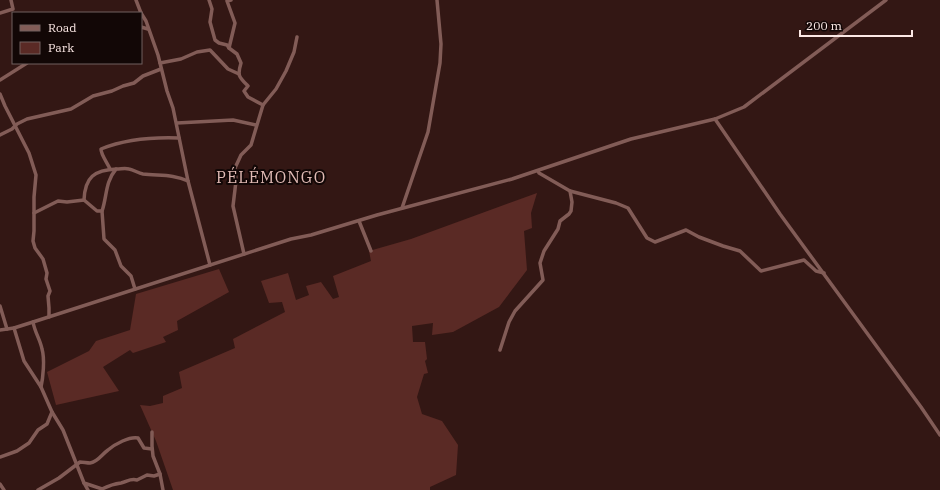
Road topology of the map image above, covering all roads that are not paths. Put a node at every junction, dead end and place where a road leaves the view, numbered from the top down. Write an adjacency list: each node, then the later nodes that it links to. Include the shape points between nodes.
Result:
1 (11, 0): 8 (street, via 13,9)
2 (136, 0): 7 (street)
3 (209, 0): 13 (street, via 212,8 210,22 215,40 227,45)
4 (228, 0): 13 (street, via 235,23)
5 (437, 0): 33 (street, via 440,63 428,132)
6 (886, 0): 21 (street, via 744,107)
7 (141, 12)
8 (0, 14)
9 (142, 15): 11 (street)
10 (142, 27): 11 (street)
11 (148, 28): 14 (street)
12 (297, 38): 20 (street, via 291,60 276,89)
13 (228, 48): 17 (street, via 237,54 241,63)
14 (160, 63): 16 (street); 17 (street, via 210,50 228,69)
15 (25, 64): 18 (street)
16 (161, 69): 22 (street); 24 (street, via 143,76 134,83 93,96 71,109 27,119)
17 (239, 74): 20 (street, via 248,86 244,91 248,97)
18 (0, 80)
19 (0, 94): 24 (street)
20 (263, 105): 23 (street)
21 (715, 119): 29 (street, via 631,139); 40 (street)
22 (176, 123): 23 (street, via 233,120); 26 (street)
23 (256, 125): 38 (street, via 251,145 241,155 235,172 233,206)
24 (16, 126): 25 (street); 35 (street, via 36,175)
25 (0, 135)
26 (179, 138): 27 (street, via 145,138 116,143 101,149); 30 (street)
27 (110, 169): 28 (street); 32 (street, via 101,170 87,182)
28 (116, 169): 30 (street, via 127,168 142,174 176,176); 34 (street, via 105,192)
29 (538, 171): 31 (street); 33 (street)
30 (188, 181): 39 (street)
31 (570, 191): 40 (street, via 628,208 647,238 655,242 686,230 740,251 761,271 804,260); 48 (street, via 572,208 560,221 540,263 543,280 515,311)
32 (84, 200): 34 (street, via 97,211); 35 (street, via 58,201)
33 (402, 208): 36 (street)
34 (102, 211): 41 (street, via 104,239 115,250 121,266 131,276)
35 (34, 213): 43 (street, via 33,241 43,259 50,291)
36 (359, 221): 37 (street); 38 (street)
37 (371, 251)
38 (244, 254): 39 (street)
39 (210, 265): 41 (street)
40 (824, 273): 52 (street)
41 (135, 289): 43 (street)
42 (0, 306): 46 (street)
43 (48, 317): 44 (street)
44 (33, 322): 45 (street); 49 (street, via 43,351 44,370)
45 (14, 328): 46 (street); 49 (street, via 24,361)
46 (7, 329): 47 (street)
47 (0, 330)
48 (500, 350)
49 (41, 387): 50 (street)
50 (52, 412): 54 (street, via 47,424 38,430 29,443); 55 (street, via 63,430)
51 (152, 432): 53 (street)
52 (940, 435)
53 (152, 450): 55 (street, via 144,448 135,437 108,450 90,463 80,462); 56 (street)
54 (0, 457)
55 (76, 465): 57 (street); 60 (street)
56 (160, 474): 57 (street, via 117,482 102,489); 62 (street)
57 (84, 483): 61 (street)
58 (0, 484): 59 (street)
59 (4, 490)
60 (38, 490)
61 (88, 490)
62 (163, 490)

